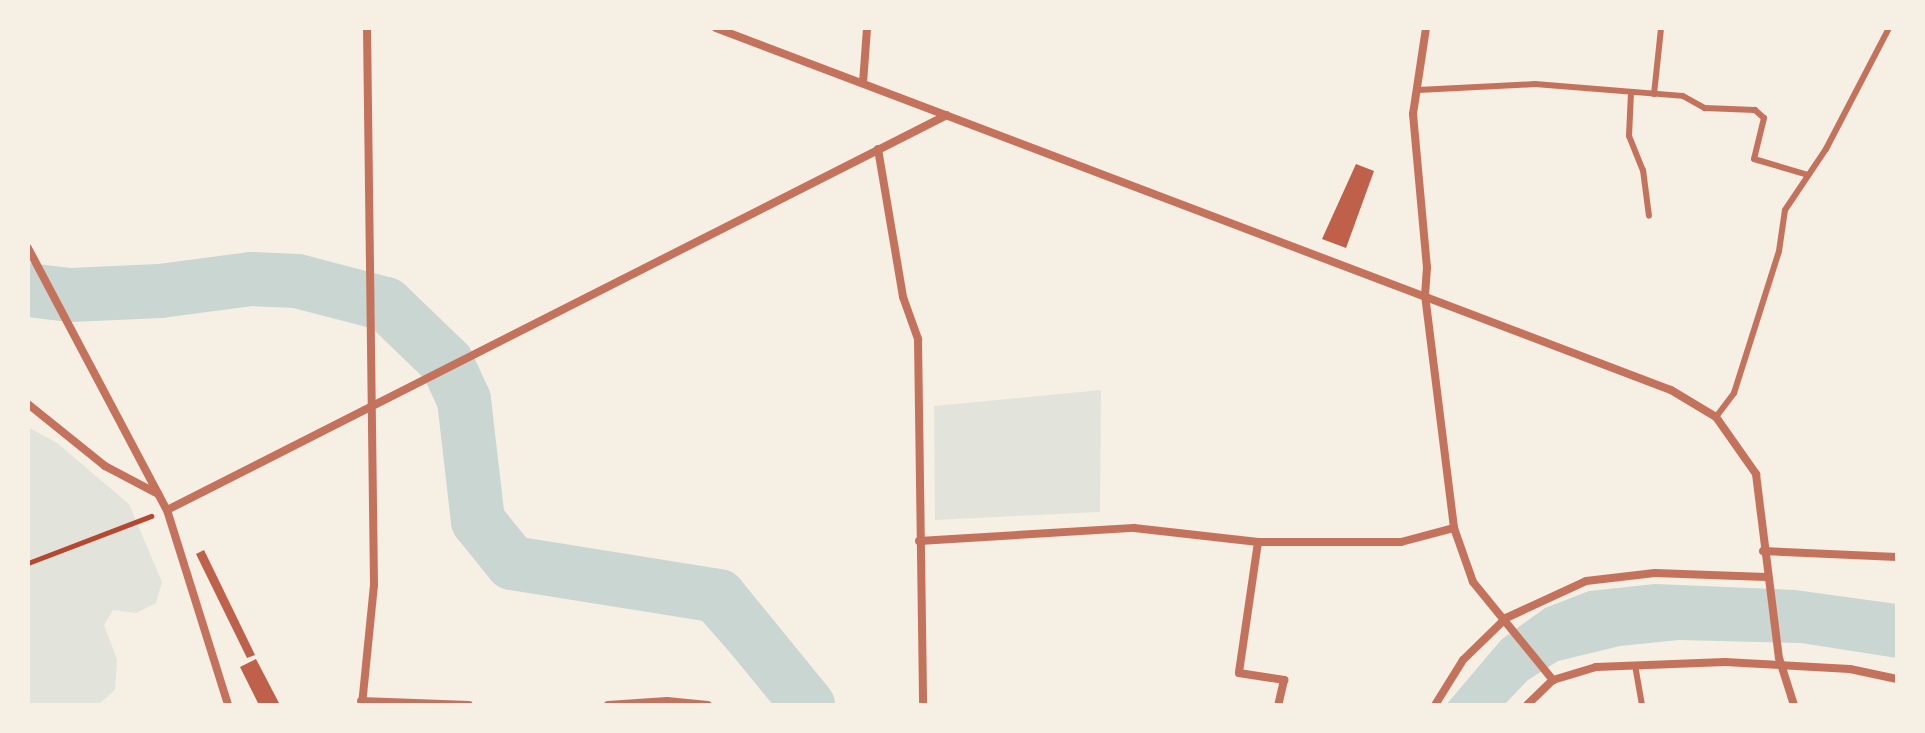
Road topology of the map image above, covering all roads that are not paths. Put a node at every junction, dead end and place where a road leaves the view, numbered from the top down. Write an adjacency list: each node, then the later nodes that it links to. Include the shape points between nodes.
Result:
1 (367, 28): 18 (street)
2 (716, 28): 7 (street)
3 (867, 28): 7 (street)
4 (1426, 28): 8 (street)
5 (1661, 28): 10 (lane)
6 (1889, 28): 13 (lane)
7 (863, 83): 11 (street)
8 (1418, 90): 9 (lane, via 1535,84); 16 (street, via 1413,114)
9 (1631, 92): 10 (lane); 14 (lane, via 1629,136 1643,170)
10 (1654, 94): 13 (lane, via 1683,96 1705,108 1755,110 1764,118 1754,159)
11 (947, 115): 12 (street); 16 (street)
12 (878, 149): 18 (street); 23 (street, via 903,297 918,339)
13 (1808, 175): 19 (lane, via 1785,210 1779,251 1734,393)
14 (1649, 216)
15 (28, 248): 20 (street)
16 (1425, 295): 19 (street, via 1671,390); 22 (street)
17 (28, 404): 20 (street, via 105,466)
18 (372, 406): 21 (street); 33 (street, via 374,585)
19 (1716, 417): 25 (street, via 1756,474)
20 (158, 494): 21 (street)
21 (167, 510): 34 (street)
22 (1454, 528): 24 (street, via 1401,542); 28 (street, via 1473,582)
23 (919, 541): 24 (street, via 1134,528); 38 (street)
24 (1258, 542): 39 (street, via 1239,673 1284,680)
25 (1763, 551): 26 (street); 27 (street)
26 (1897, 557)
27 (1766, 580): 28 (street, via 1655,573 1586,581); 29 (street)
28 (1506, 618): 31 (street); 40 (street, via 1463,660)
29 (1780, 662): 30 (street); 32 (street); 43 (street)
30 (1635, 665): 31 (street); 42 (lane)
31 (1551, 677): 41 (street)
32 (1897, 679)
33 (362, 703): 35 (street)
34 (228, 705)
35 (469, 705)
36 (608, 705): 37 (street)
37 (708, 705)
38 (923, 705)
39 (1278, 705)
40 (1435, 705)
41 (1527, 705)
42 (1642, 705)
43 (1794, 705)

